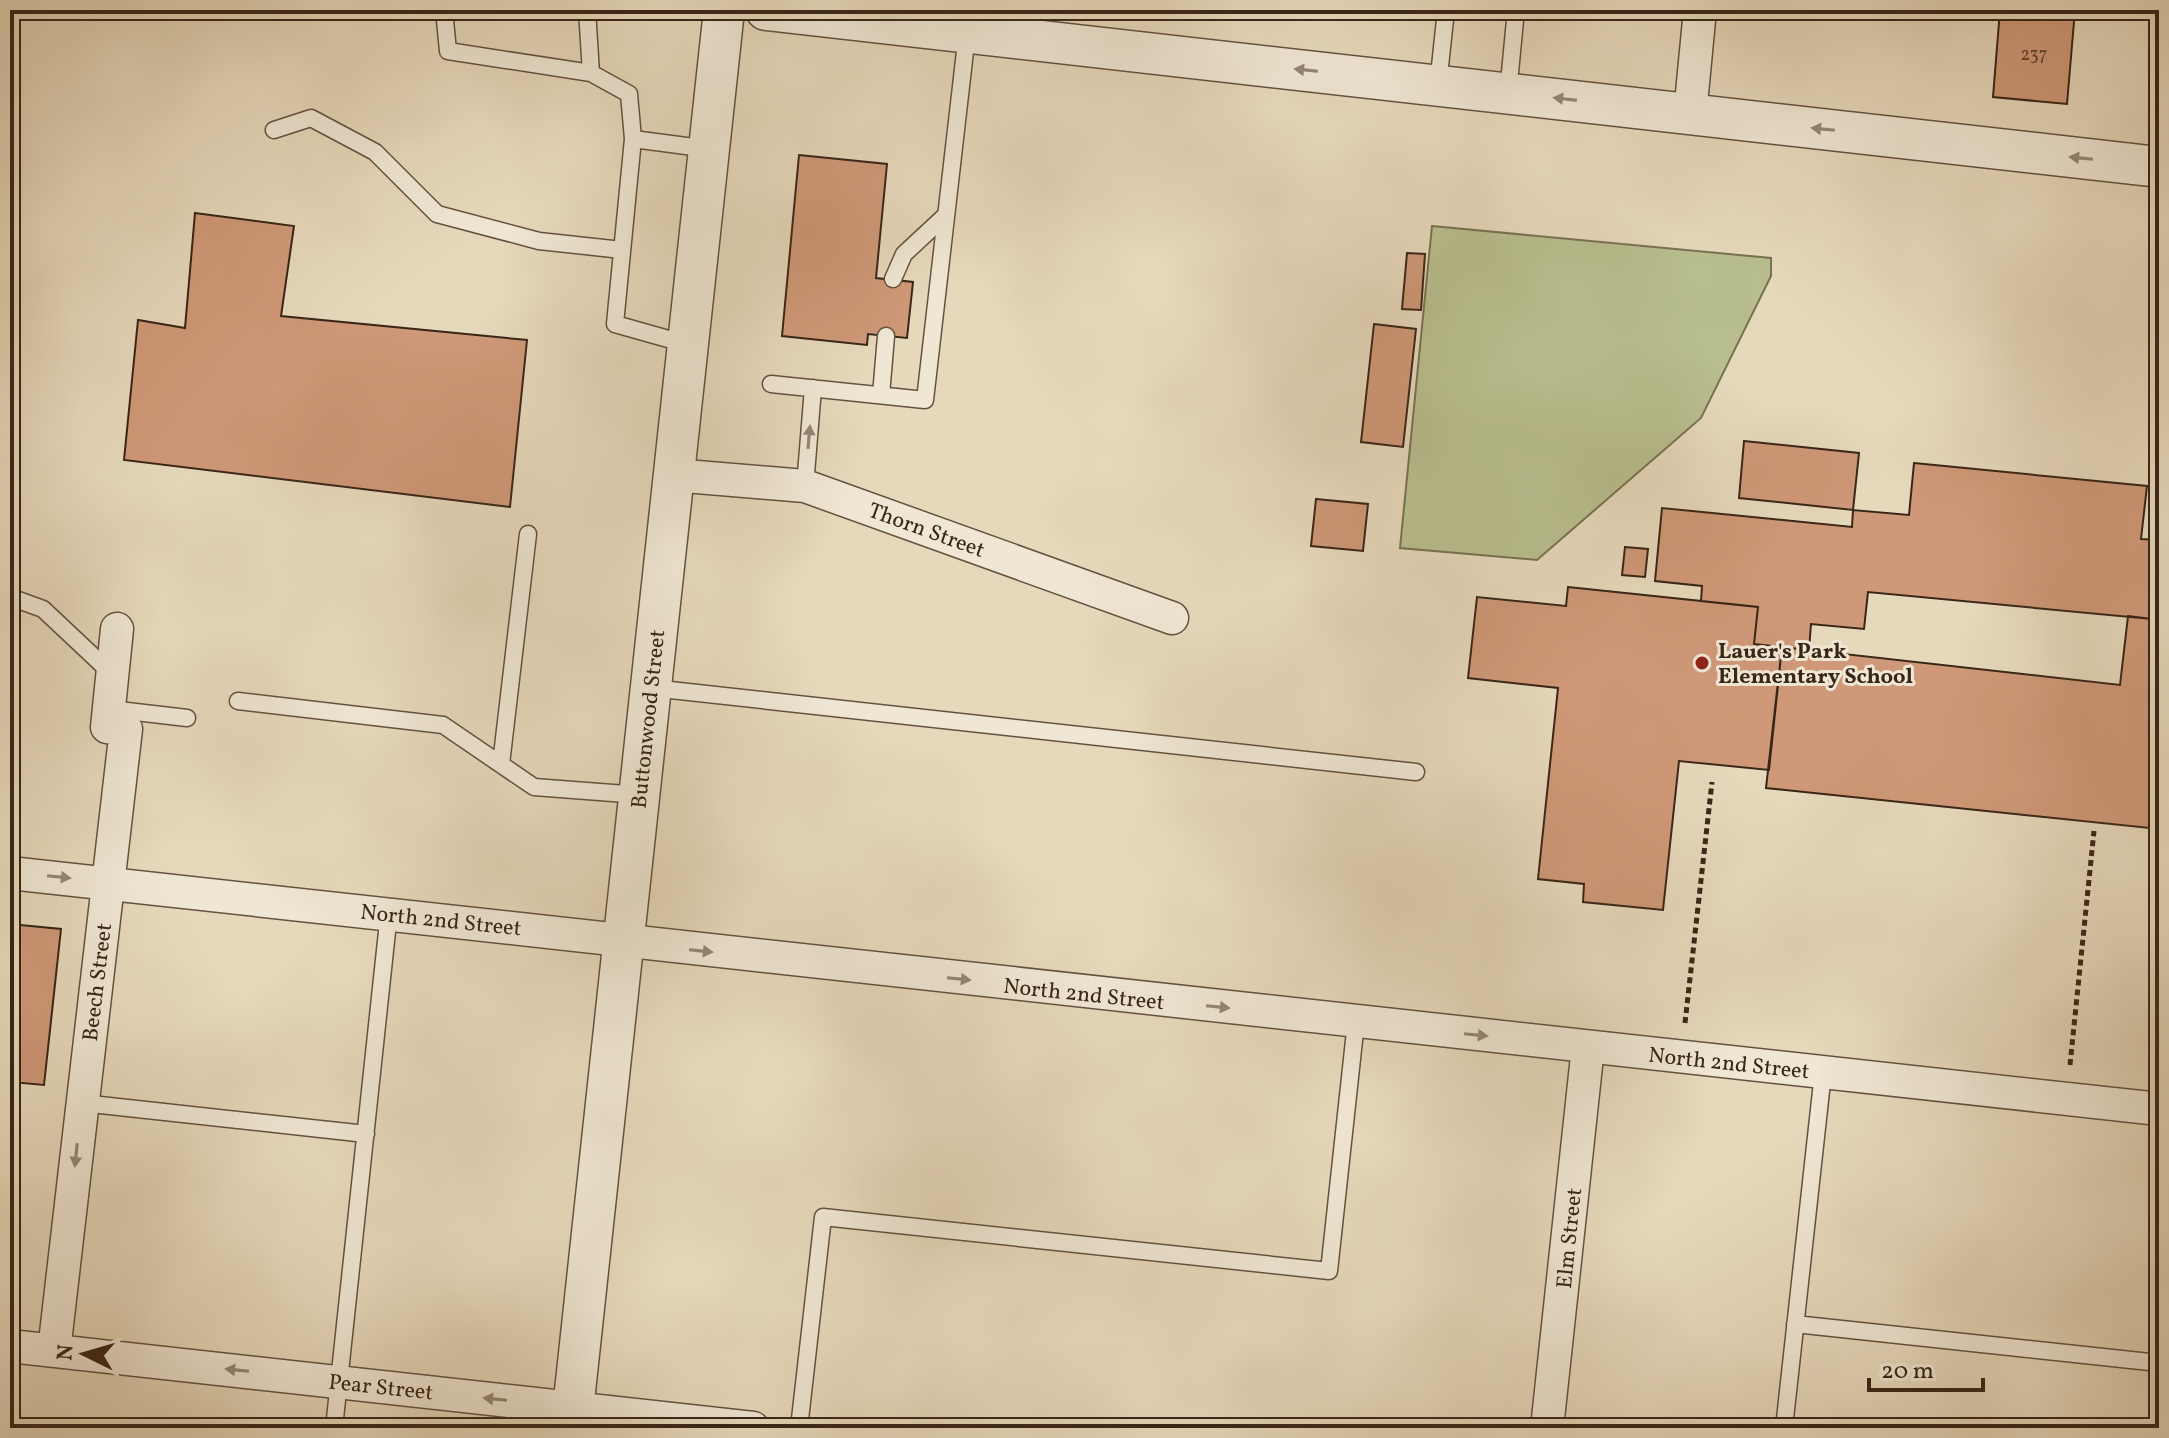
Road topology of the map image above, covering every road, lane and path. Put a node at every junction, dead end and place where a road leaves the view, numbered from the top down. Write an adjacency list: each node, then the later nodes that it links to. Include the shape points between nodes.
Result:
1 (444, 10): 9 (lane, via 448,51)
2 (587, 10): 9 (lane)
3 (724, 10): 15 (street, Buttonwood Street)
4 (766, 10): 8 (street)
5 (1446, 10): 10 (lane)
6 (1516, 10): 11 (lane)
7 (1700, 10): 12 (street)
8 (967, 32): 10 (street, one-way to 8); 17 (lane)
9 (591, 73): 14 (lane, via 629,94)
10 (1438, 85): 11 (street)
11 (1508, 93): 12 (street, one-way to 11)
12 (1690, 114): 16 (street, one-way to 12)
13 (274, 130): 18 (lane, via 311,118 375,152 437,214 539,241)
14 (633, 139): 15 (lane); 18 (lane)
15 (709, 149): 21 (street, Buttonwood Street)
16 (2159, 167)
17 (946, 215): 19 (lane, via 904,254); 24 (lane, via 925,400)
18 (622, 250): 21 (lane, via 615,324)
19 (893, 279)
20 (886, 336): 24 (lane)
21 (688, 344): 25 (street, Buttonwood Street)
22 (771, 384): 23 (lane)
23 (813, 388): 24 (lane); 26 (lane, one-way to 23)
24 (881, 395)
25 (673, 475): 26 (street, Thorn Street); 32 (street, Buttonwood Street)
26 (805, 486): 29 (street, Thorn Street)
27 (528, 534): 36 (lane)
28 (10, 597): 31 (lane, via 43,609)
29 (1172, 618)
30 (117, 629): 31 (street)
31 (113, 674): 34 (street)
32 (650, 688): 37 (lane); 39 (street, Buttonwood Street)
33 (238, 701): 36 (lane, via 443,725)
34 (110, 709): 35 (lane); 42 (street, Beech Street, via 107,727 126,729)
35 (187, 718)
36 (501, 764): 39 (lane, via 534,787)
37 (1416, 772)
38 (1712, 782): 46 (path)
39 (639, 795): 44 (street, Buttonwood Street)
40 (2094, 831): 48 (path)
41 (10, 873): 42 (street, North 2nd Street, one-way to 42)
42 (108, 882): 43 (street, North 2nd Street); 50 (street, Beech Street)
43 (389, 913): 44 (street, North 2nd Street); 52 (lane)
44 (623, 942): 45 (street, North 2nd Street, one-way to 45); 58 (street, Buttonwood Street)
45 (1356, 1022): 47 (street, North 2nd Street, one-way to 47); 61 (lane, via 1329,1271 823,1217)
46 (1684, 1032)
47 (1588, 1047): 49 (street, North 2nd Street); 62 (street, Elm Street)
48 (2069, 1068)
49 (1823, 1073): 51 (street, North 2nd Street); 53 (lane)
50 (82, 1103): 52 (lane); 55 (street, Beech Street, one-way to 55)
51 (2159, 1109)
52 (366, 1134): 57 (lane)
53 (1795, 1324): 56 (lane); 63 (lane)
54 (10, 1346): 55 (street, Pear Street)
55 (54, 1351): 57 (street, Pear Street, one-way to 55)
56 (2159, 1363)
57 (339, 1381): 58 (street, Pear Street, one-way to 57); 59 (lane)
58 (572, 1418): 60 (street, Pear Street)
59 (334, 1428)
60 (753, 1428)
61 (799, 1428)
62 (1547, 1428)
63 (1784, 1428)

